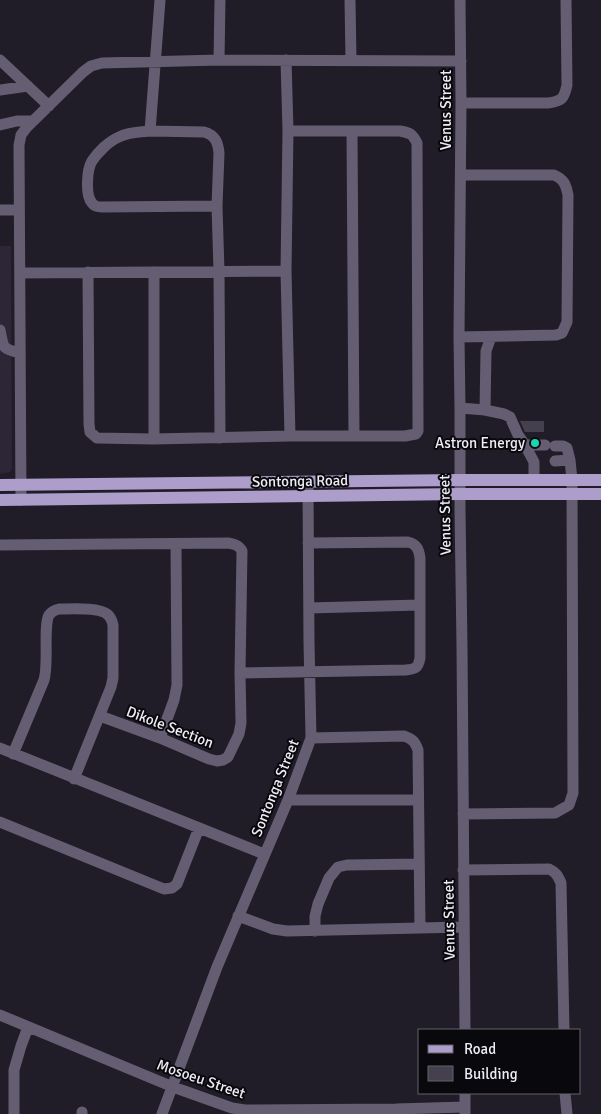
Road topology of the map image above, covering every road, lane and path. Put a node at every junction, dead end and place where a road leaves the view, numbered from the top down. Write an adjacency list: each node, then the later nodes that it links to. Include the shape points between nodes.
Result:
1 (160, 0): 10 (street)
2 (220, 0): 7 (street)
3 (350, 0): 9 (street)
4 (460, 0): 11 (street, Venus Street)
5 (566, 0): 14 (street, via 567,85 561,100 548,103)
6 (0, 60): 12 (street)
7 (219, 60): 8 (street); 10 (street)
8 (286, 60): 9 (street); 18 (street)
9 (351, 60): 11 (street)
10 (154, 61): 15 (street, via 92,66); 19 (street)
11 (461, 61): 14 (street, Venus Street)
12 (28, 86): 13 (street); 15 (street)
13 (0, 90)
14 (461, 103): 21 (street, Venus Street)
15 (48, 106): 16 (street)
16 (33, 121): 17 (street); 24 (street, via 24,131 19,145)
17 (0, 125)
18 (288, 130): 20 (street); 26 (street)
19 (150, 131): 22 (street, via 204,132 214,137 219,153); 22 (street, via 118,137 92,160 88,175 88,194 92,203 102,207)
20 (352, 131): 37 (street); 37 (street, via 400,131 410,133 417,143 418,431 405,436)
21 (461, 175): 31 (street, via 554,175 562,179 567,189 568,322 565,328 562,333 549,336); 32 (street, Venus Street)
22 (217, 206): 25 (street)
23 (0, 210): 24 (street)
24 (19, 210): 29 (street)
25 (219, 270): 26 (street); 28 (street); 38 (street)
26 (286, 271): 36 (street)
27 (88, 272): 28 (street); 29 (street); 39 (street, via 90,432 100,438)
28 (154, 272): 39 (street)
29 (20, 273): 33 (street)
30 (0, 330): 33 (street, via 6,349)
31 (490, 336): 32 (street); 35 (street, via 486,351)
32 (459, 337): 34 (street, Venus Street)
33 (19, 353): 49 (street)
34 (460, 408): 35 (street); 43 (street, Venus Street)
35 (485, 410): 40 (street, via 510,417)
36 (290, 436): 37 (street); 38 (street)
37 (354, 436)
38 (220, 438): 39 (street)
39 (154, 439)
40 (525, 445): 41 (street, via 565,446); 42 (street)
41 (570, 460): 42 (street); 45 (street)
42 (545, 461): 44 (street)
43 (460, 480): 44 (main road, Sontonga Road); 47 (main road, Sontonga Road); 50 (street, Venus Street)
44 (534, 480): 45 (main road, Sontonga Road)
45 (572, 480): 46 (main road, Sontonga Road); 51 (street)
46 (601, 480)
47 (308, 482): 49 (main road, Sontonga Road); 53 (street, Sontonga Street)
48 (0, 485): 49 (main road, Sontonga Road)
49 (21, 485): 55 (street)
50 (460, 494): 51 (main road, Sontonga Road); 53 (main road, Sontonga Road); 71 (street, Venus Street)
51 (572, 494): 52 (main road, Sontonga Road); 71 (street, via 573,794 569,805 555,813)
52 (601, 494)
53 (308, 497): 55 (main road, Sontonga Road); 56 (street, Sontonga Street)
54 (0, 500): 55 (main road, Sontonga Road)
55 (21, 500)
56 (308, 543): 59 (street, via 412,543 420,558); 60 (street, Sontonga Street)
57 (176, 544): 58 (street); 62 (street, via 228,543 236,545 242,552); 64 (street, via 177,685)
58 (0, 545)
59 (419, 605): 60 (street); 61 (street, via 420,658 412,670)
60 (309, 608): 61 (street, Sontonga Street)
61 (310, 672): 62 (street); 65 (street, Sontonga Street)
62 (240, 673): 64 (street, Dikole Section, via 241,723 228,757 217,761 208,759)
63 (100, 716): 64 (street, Dikole Section); 67 (street, via 113,678 111,619 102,610 54,610 47,621 47,670); 68 (street)
64 (160, 738)
65 (311, 738): 69 (street, Sontonga Street); 70 (street, via 411,738 418,750)
66 (0, 748): 67 (street)
67 (13, 754): 68 (street)
68 (74, 778): 73 (street)
69 (288, 800): 70 (street); 74 (street, Sontonga Street)
70 (418, 800): 75 (street)
71 (463, 814): 76 (street, Venus Street)
72 (0, 822): 73 (street, via 164,889 177,884)
73 (199, 828): 74 (street)
74 (264, 854): 77 (street, Sontonga Street)
75 (419, 864): 78 (street); 80 (street, via 338,867 329,878 318,904)
76 (463, 870): 79 (street, Venus Street); 84 (street, via 548,869 558,876 561,883)
77 (238, 916): 80 (street, via 273,929); 85 (street, Sontonga Street)
78 (420, 928): 79 (street); 80 (street)
79 (464, 928): 83 (street, Venus Street)
80 (315, 931)
81 (0, 1015): 82 (street, Mosoeu Street)
82 (28, 1027): 85 (street, Mosoeu Street); 90 (street, via 14,1070)
83 (465, 1029)
84 (564, 1029)
85 (173, 1087): 89 (street, Mosoeu Street, via 245,1110); 91 (street, Sontonga Street)
86 (465, 1094): 88 (street)
87 (565, 1094): 92 (street)
88 (465, 1111): 89 (street, Mosoeu Street)
89 (396, 1112)
90 (14, 1114)
91 (162, 1114)
92 (566, 1114)

